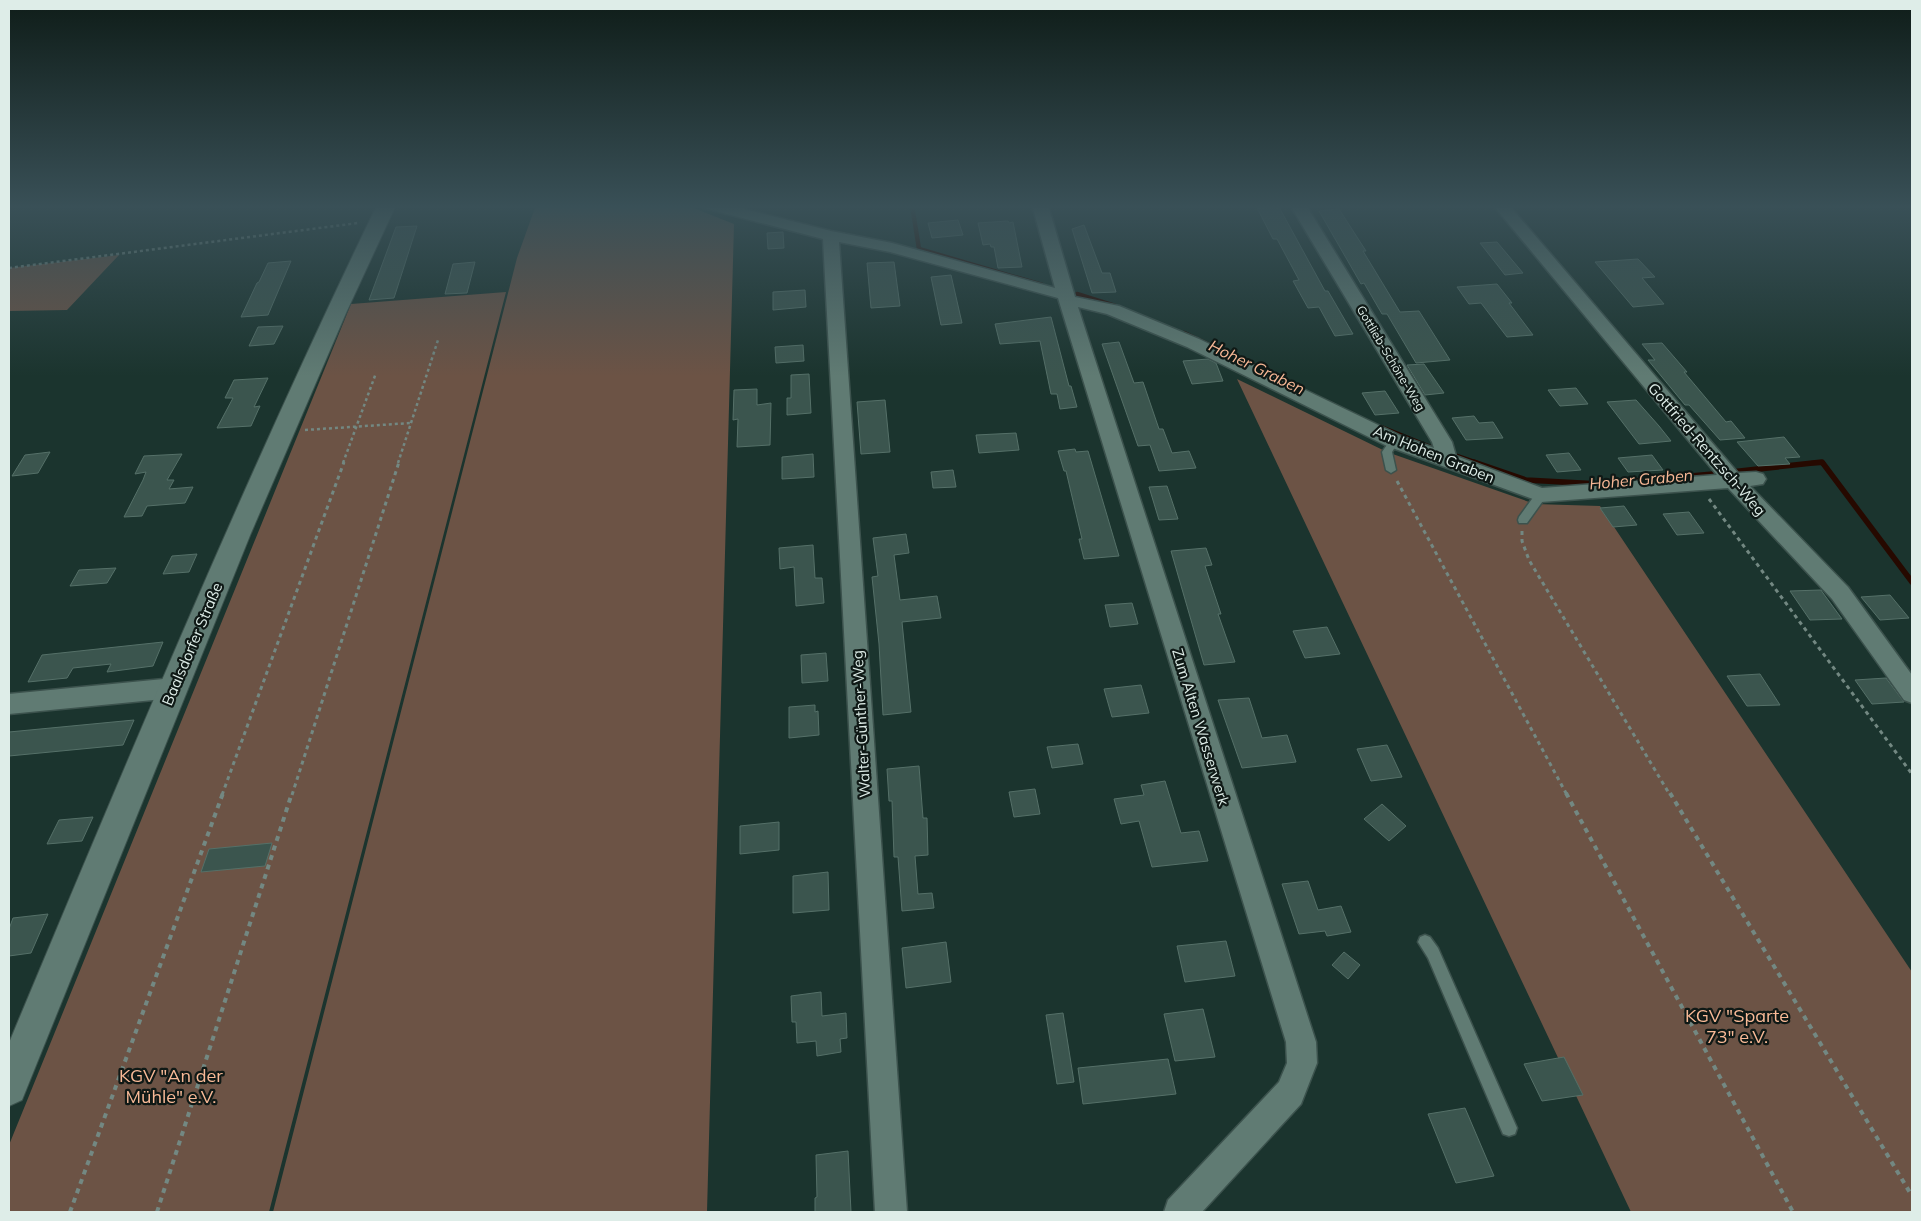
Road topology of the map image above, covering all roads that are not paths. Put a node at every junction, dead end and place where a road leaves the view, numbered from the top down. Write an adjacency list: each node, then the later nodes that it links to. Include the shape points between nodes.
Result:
1 (361, 262): 15 (main road, Baalsdorfer Straße, via 282,431)
2 (833, 262): 21 (street, Walter-Günther-Weg)
3 (942, 262): 7 (street, Am Hohen Graben)
4 (1057, 262): 7 (street, Zum Alten Wasserwerk)
5 (1333, 262): 9 (street, Gottlieb-Schöne-Weg, via 1442,442)
6 (1549, 262): 12 (street, Gottfried-Rentzsch-Weg)
7 (1067, 297): 8 (street, Am Hohen Graben, via 1113,310 1193,344); 22 (street, Zum Alten Wasserwerk, via 1301,1042 1302,1063 1290,1093)
8 (1394, 441): 9 (street, Am Hohen Graben); 10 (lane, via 1387,452)
9 (1447, 461): 13 (street, Am Hohen Graben)
10 (1391, 470)
11 (1756, 479): 12 (street, Am Hohen Graben)
12 (1733, 481): 13 (street, Am Hohen Graben); 16 (street, Gottfried-Rentzsch-Weg, via 1840,593)
13 (1540, 495): 14 (lane)
14 (1523, 520)
15 (174, 688): 17 (street); 19 (main road, Baalsdorfer Straße)
16 (1912, 693)
17 (9, 704)
18 (1425, 942): 20 (lane)
19 (9, 1087)
20 (1509, 1128)
21 (890, 1212)
22 (1180, 1212)

